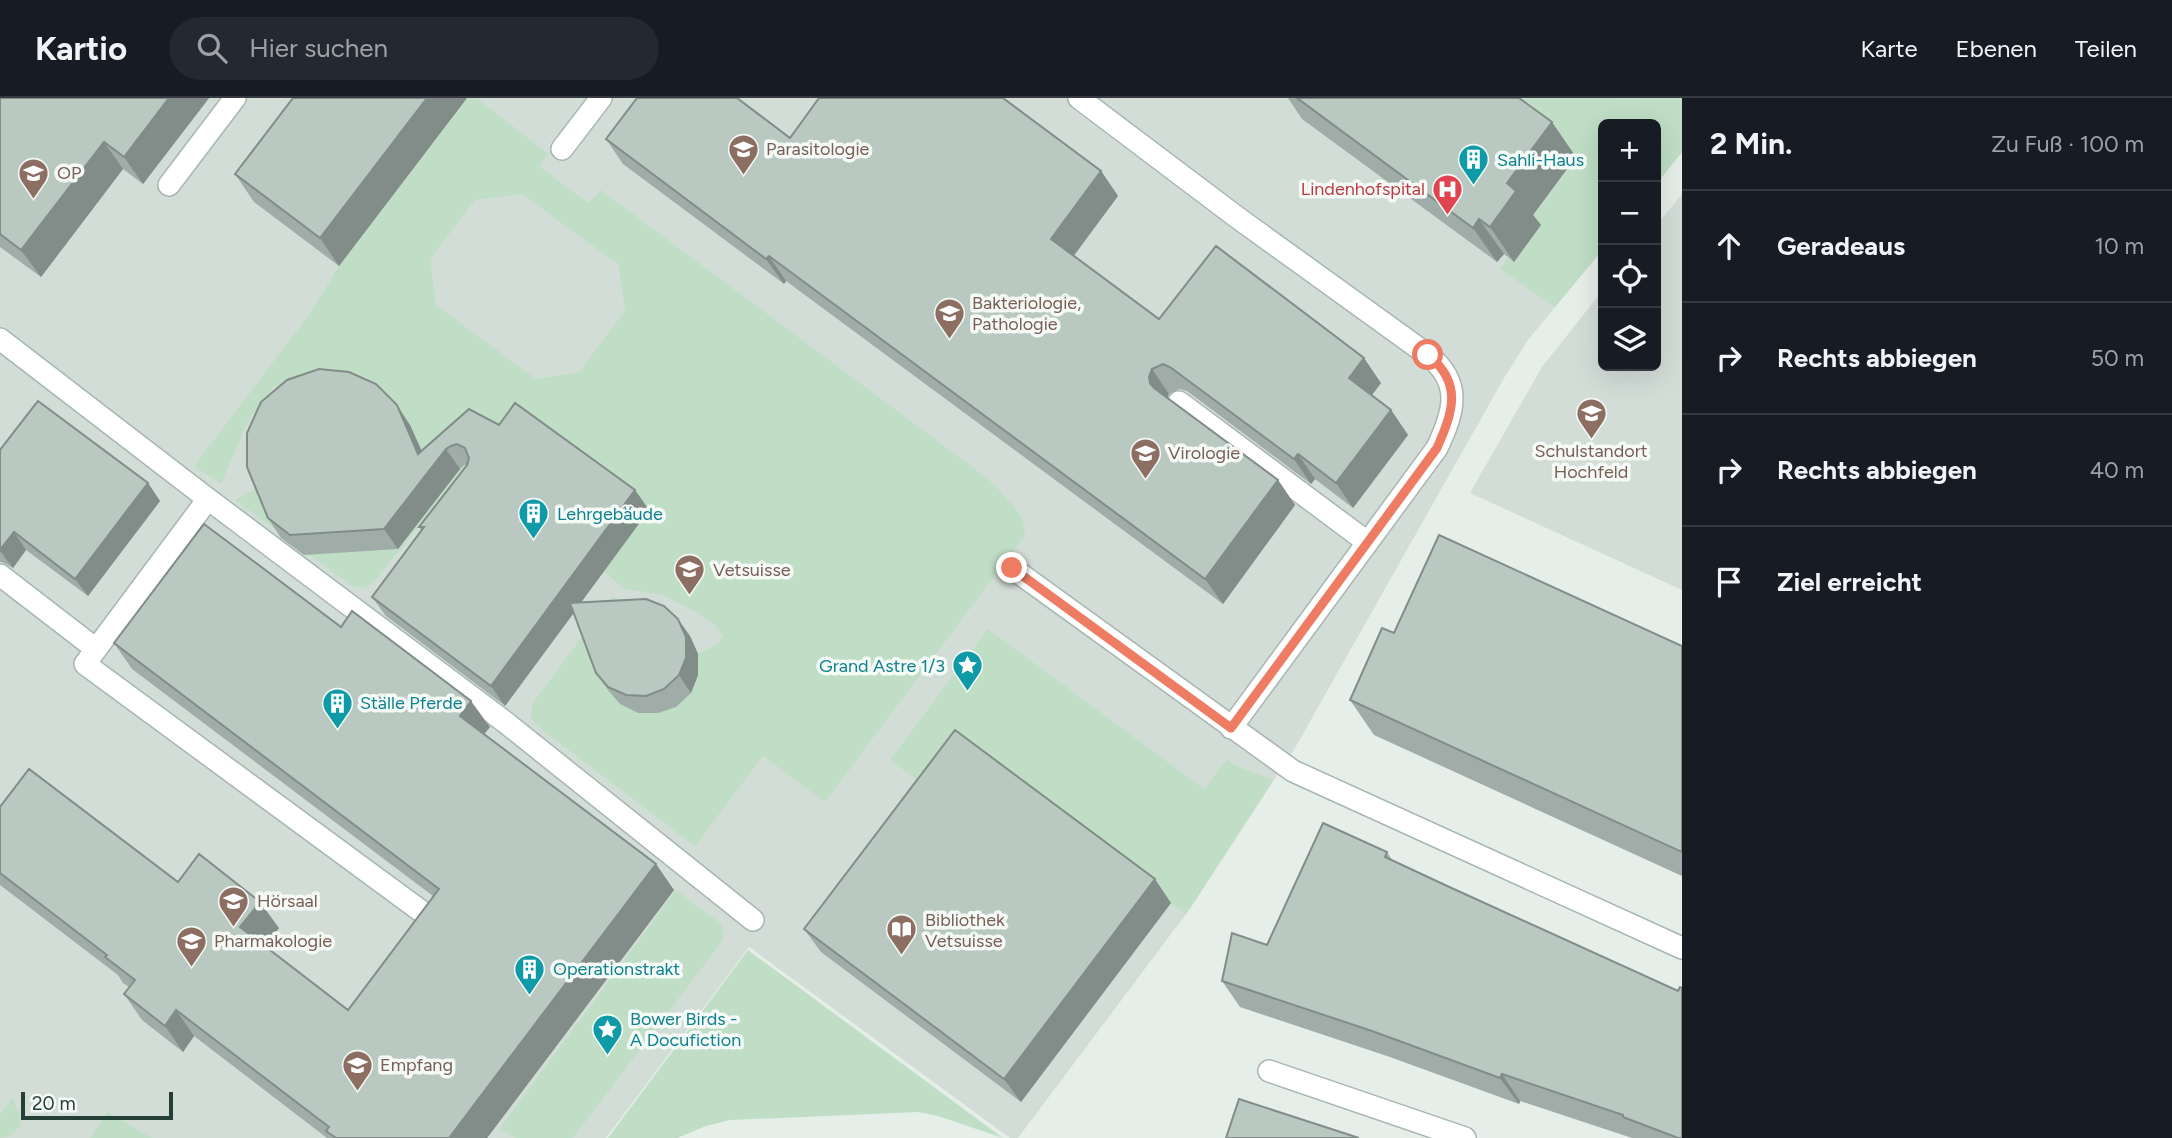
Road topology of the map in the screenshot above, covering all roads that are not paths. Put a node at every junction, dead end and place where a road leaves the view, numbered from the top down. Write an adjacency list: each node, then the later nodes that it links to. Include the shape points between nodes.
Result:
1 (235, 98): 5 (street)
2 (601, 98): 4 (street)
3 (1079, 98): 9 (street, via 1442,368 1452,396 1447,426 1437,448)
4 (562, 149)
5 (169, 185)
6 (0, 338): 8 (street)
7 (1179, 402): 9 (street)
8 (208, 499): 13 (street); 14 (street)
9 (1367, 542): 15 (street)
10 (1012, 568): 15 (street)
11 (0, 575): 14 (street)
12 (379, 595): 13 (street)
13 (363, 616): 17 (street, via 505,722)
14 (96, 649): 16 (street, via 85,664)
15 (1231, 728): 18 (street, via 1293,771)
16 (425, 914)
17 (753, 920)
18 (1682, 948)
19 (1269, 1071): 20 (street)
20 (1465, 1138)

